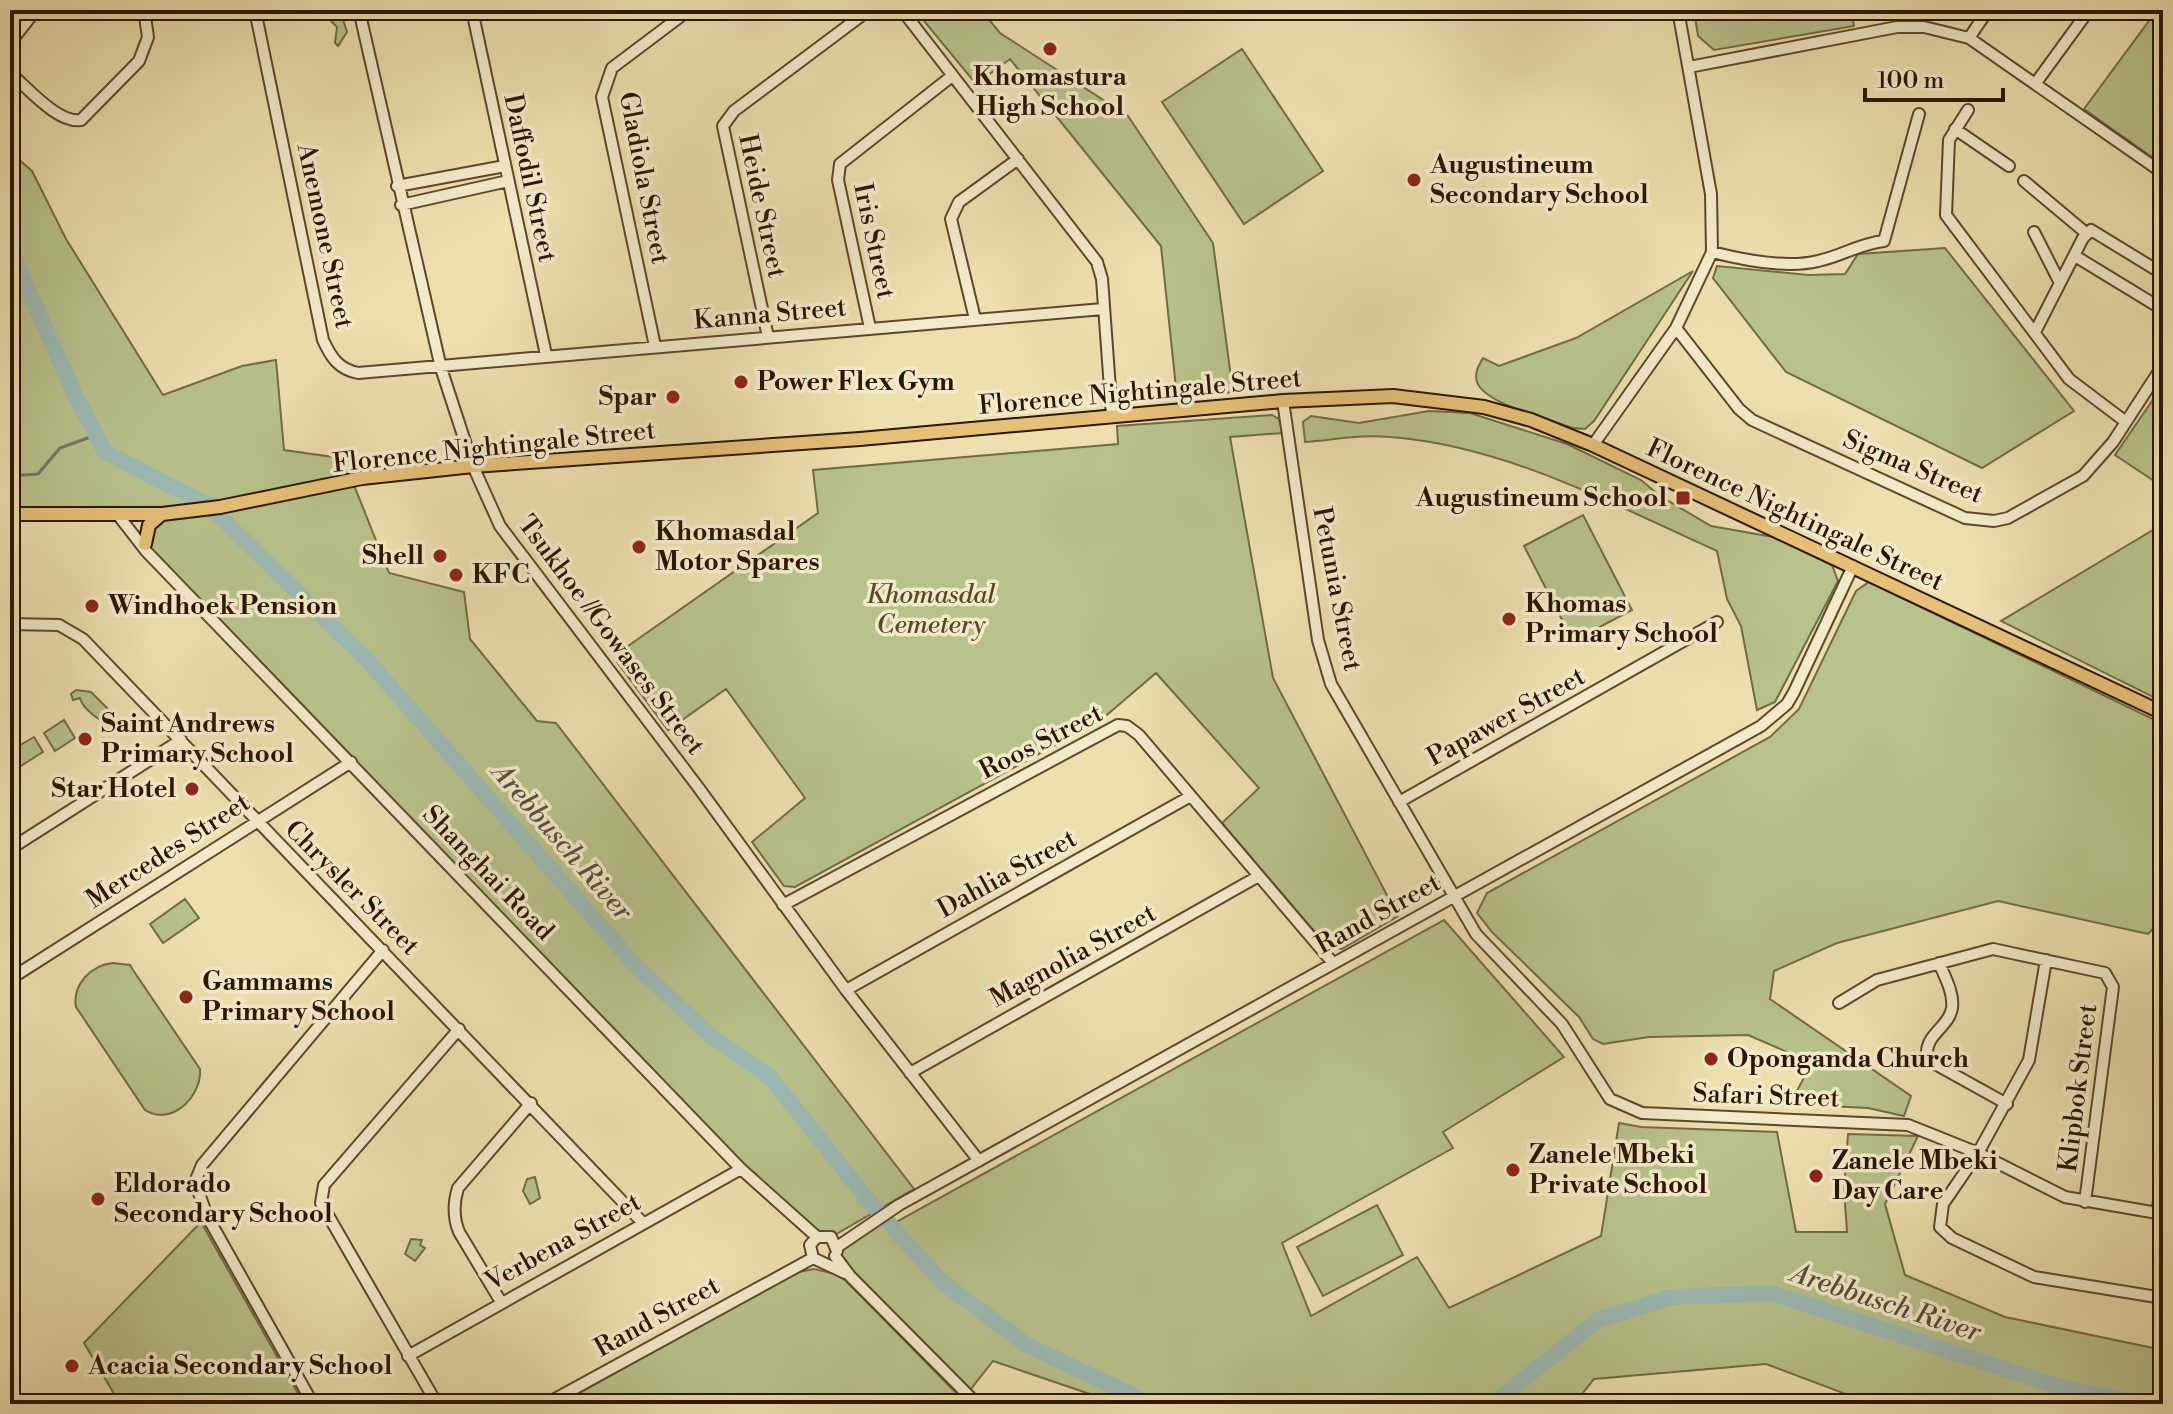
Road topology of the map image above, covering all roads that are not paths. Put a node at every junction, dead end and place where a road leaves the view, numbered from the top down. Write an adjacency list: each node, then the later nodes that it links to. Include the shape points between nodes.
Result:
1 (36, 10): 13 (street)
2 (144, 10): 15 (street, via 148,37 139,61 81,120 59,113)
3 (255, 10): 45 (street, Anemone Street, via 323,340 346,371)
4 (359, 10): 27 (street, Tsukhoe //Gowases Street)
5 (472, 10): 22 (street, Daffodil Street)
6 (689, 10): 42 (street, Gladiola Street, via 612,68 602,97)
7 (869, 10): 41 (street, Heide Street, via 734,111 723,126)
8 (902, 10): 16 (street)
9 (1678, 10): 14 (street)
10 (1988, 10): 12 (street)
11 (2089, 10): 17 (street)
12 (1969, 38): 14 (street, via 1924,27 1897,27); 17 (street)
13 (10, 43)
14 (1689, 67): 31 (street, via 1714,217)
15 (10, 73)
16 (952, 76): 21 (street); 38 (street, Iris Street, via 840,164 838,180)
17 (2035, 84): 24 (street)
18 (1968, 110): 20 (street)
19 (1919, 114): 31 (street, via 1884,241 1809,263)
20 (1955, 129): 23 (street); 40 (street, via 1949,140 1946,215)
21 (1018, 159): 36 (street, via 1097,262); 37 (street, via 959,202 951,219)
22 (505, 166): 25 (street, Daffodil Street); 27 (street)
23 (2009, 166)
24 (2163, 173)
25 (508, 181): 28 (street); 43 (street, Daffodil Street)
26 (2024, 181): 30 (street)
27 (397, 186): 28 (street, Tsukhoe //Gowases Street)
28 (401, 205): 45 (street, Tsukhoe //Gowases Street)
29 (2034, 232): 34 (street)
30 (2086, 233): 32 (street); 33 (street, via 2097,231)
31 (1712, 252): 39 (street)
32 (2075, 256): 34 (street); 35 (street, via 2157,306)
33 (2163, 274)
34 (2060, 283): 40 (street)
35 (2163, 300)
36 (1103, 309): 37 (street, Kanna Street); 47 (street)
37 (975, 319): 38 (street, Kanna Street)
38 (870, 328): 41 (street, Kanna Street)
39 (1676, 328): 48 (street, Sigma Street, via 1752,420 1965,518 2008,518 2072,484 2092,469); 49 (street)
40 (2035, 332): 48 (street, via 2069,379)
41 (768, 337): 42 (street, Kanna Street)
42 (655, 346): 43 (street, Kanna Street)
43 (546, 355): 45 (street, Kanna Street)
44 (2163, 365): 48 (street, Sigma Street)
45 (441, 368): 50 (street, Tsukhoe //Gowases Street)
46 (1283, 401): 47 (main road, Florence Nightingale Street); 49 (main road, Florence Nightingale Street, via 1393,396 1462,402 1531,420); 62 (street, Petunia Street, via 1326,672)
47 (1112, 416): 50 (main road, Florence Nightingale Street)
48 (2126, 422)
49 (1593, 445): 55 (main road, Florence Nightingale Street)
50 (473, 466): 52 (main road, Florence Nightingale Street, via 362,478); 67 (street, Tsukhoe //Gowases Street, via 510,540)
51 (10, 514): 53 (main road, Florence Nightingale Street)
52 (162, 514): 53 (main road, Florence Nightingale Street); 54 (main road, via 149,525)
53 (122, 515): 54 (street, Shanghai Road)
54 (148, 549): 60 (street, Shanghai Road)
55 (1853, 566): 58 (main road, Florence Nightingale Street); 66 (street, Rand Street, via 1794,692 1774,716)
56 (1717, 622): 62 (street, Papawer Street)
57 (10, 624): 59 (street, Chrysler Street, via 53,624 74,632)
58 (2163, 713)
59 (181, 740): 63 (street, Chrysler Street); 64 (street)
60 (351, 762): 63 (street, Mercedes Street); 81 (street, Shanghai Road)
61 (1189, 797): 65 (street, Roos Street); 67 (street, Roos Street, via 1139,735 1118,725); 73 (street, Dahlia Street)
62 (1399, 802): 66 (street, Petunia Street)
63 (255, 822): 68 (street, Chrysler Street); 72 (street, Mercedes Street)
64 (10, 849)
65 (1257, 877): 70 (street, Roos Street); 76 (street, Magnolia Street)
66 (1453, 898): 70 (street, Rand Street); 79 (street, Safari Street, via 1476,934 1562,1024 1603,1092 1620,1107 1642,1113 1898,1123)
67 (783, 905): 73 (street, Tsukhoe //Gowases Street)
68 (383, 950): 75 (street, Chrysler Street); 91 (street, via 202,1165 195,1188)
69 (2046, 960): 71 (street, Klipbok Street, via 1993,949); 78 (street, via 2029,1060); 83 (street, Klipbok Street, via 2101,972 2113,987)
70 (1333, 963): 80 (street, Rand Street)
71 (1939, 963): 74 (street, Klipbok Street, via 1869,983); 78 (street, via 1952,1008 1929,1041 1927,1054 1935,1064)
72 (10, 979)
73 (846, 990): 76 (street, Tsukhoe //Gowases Street)
74 (1839, 1003)
75 (459, 1029): 77 (street, Chrysler Street); 90 (street, via 320,1194)
76 (910, 1073): 80 (street, Tsukhoe //Gowases Street)
77 (531, 1103): 85 (street, Chrysler Street); 89 (street, via 455,1198 459,1232)
78 (2007, 1104): 79 (street)
79 (1978, 1153): 83 (street, Safari Street); 88 (street, via 1943,1204 1938,1222 1944,1233 2045,1280)
80 (979, 1161): 87 (street, Rand Street, via 856,1231)
81 (741, 1169): 85 (street, Verbena Street); 86 (street, Shanghai Road, via 796,1220)
82 (2163, 1176): 84 (street)
83 (2085, 1202): 84 (street, Safari Street)
84 (2160, 1214)
85 (643, 1223): 89 (street, Verbena Street)
86 (812, 1247): 87 (street, Rand Street); 87 (street); 93 (street, Rand Street, via 790,1268)
87 (833, 1251): 94 (street, via 850,1276)
88 (2163, 1298)
89 (501, 1302): 90 (street, Verbena Street)
90 (408, 1356): 92 (street)
91 (313, 1404)
92 (437, 1404)
93 (546, 1404)
94 (977, 1404)

